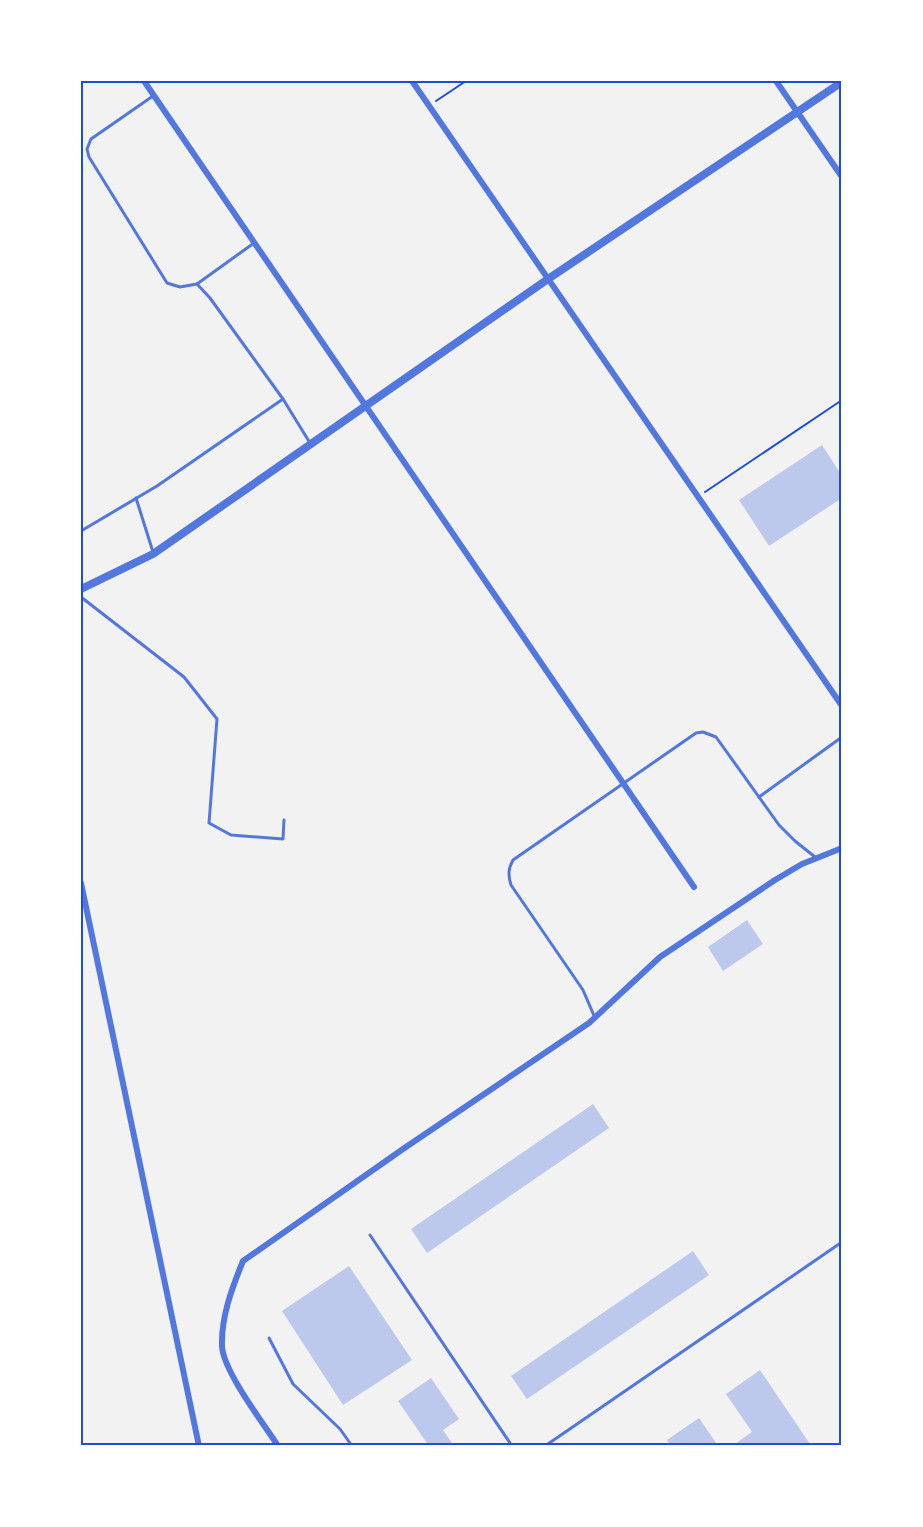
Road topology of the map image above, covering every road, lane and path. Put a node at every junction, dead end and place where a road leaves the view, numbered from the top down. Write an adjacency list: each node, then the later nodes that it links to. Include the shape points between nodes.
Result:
1 (144, 81): 6 (street)
2 (412, 81): 7 (street)
3 (466, 81): 7 (path)
4 (776, 81): 8 (street)
5 (842, 82): 8 (street)
6 (154, 95): 10 (street); 12 (lane, via 91,139 89,157 167,283 180,287)
7 (429, 106): 11 (street)
8 (798, 113): 9 (street); 11 (street)
9 (842, 177)
10 (254, 243): 12 (lane); 15 (street)
11 (548, 279): 15 (street); 17 (street)
12 (197, 284): 13 (lane)
13 (283, 399): 16 (lane); 18 (lane)
14 (842, 400): 17 (path)
15 (366, 407): 16 (street); 25 (street)
16 (311, 445): 20 (street)
17 (698, 496): 23 (street)
18 (136, 498): 19 (lane); 20 (lane)
19 (81, 531)
20 (153, 554): 21 (street)
21 (81, 589)
22 (81, 597): 27 (lane, via 184,676 217,719 209,823 231,836 283,838)
23 (842, 706)
24 (842, 737): 26 (lane)
25 (624, 784): 26 (lane, via 696,733 703,732 716,737); 31 (street); 32 (lane, via 513,860 509,867 511,885 583,990)
26 (759, 797): 29 (lane, via 779,825)
27 (284, 820)
28 (842, 848): 29 (street)
29 (817, 858): 32 (street, via 775,880 660,957)
30 (81, 883): 36 (street)
31 (694, 886)
32 (595, 1018): 37 (street, via 243,1262 224,1319 222,1348 230,1371)
33 (370, 1235): 39 (lane)
34 (842, 1242): 40 (lane)
35 (269, 1338): 38 (lane, via 293,1384 340,1429)
36 (199, 1446)
37 (278, 1446)
38 (352, 1446)
39 (512, 1446)
40 (545, 1446)

